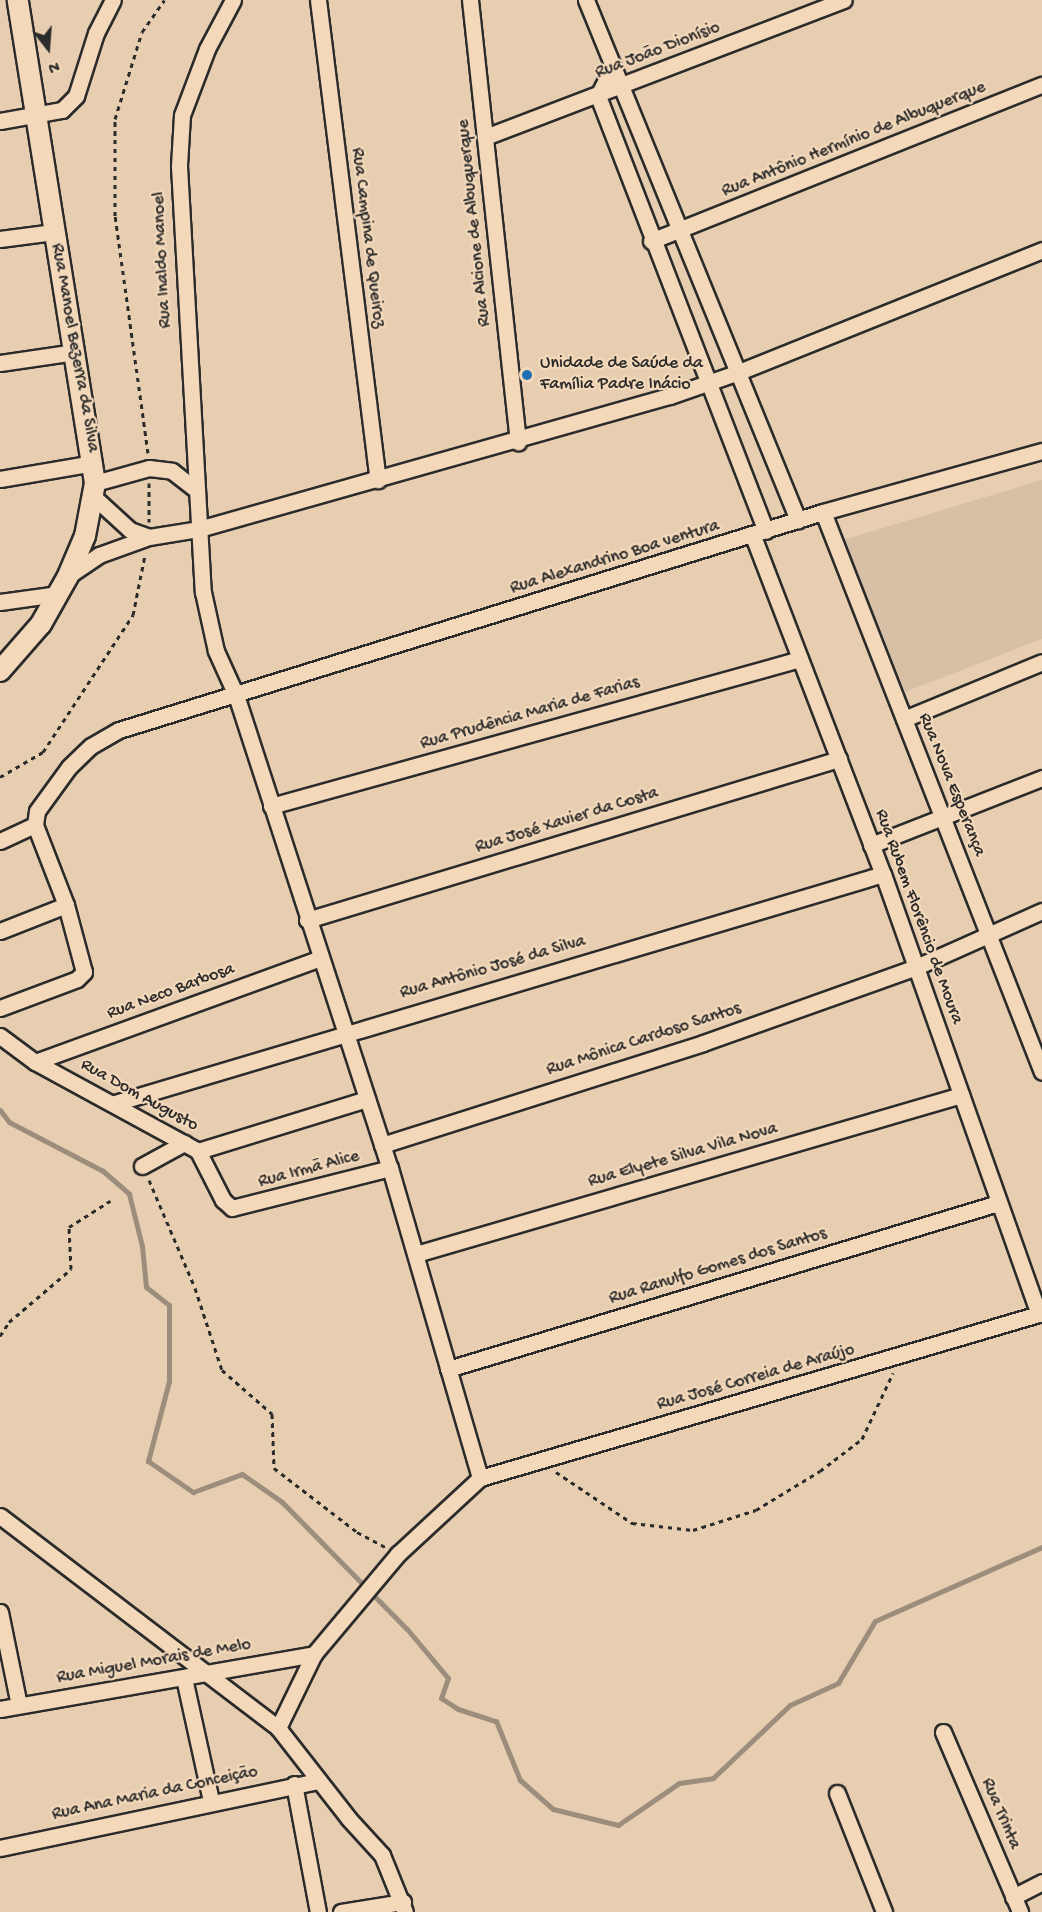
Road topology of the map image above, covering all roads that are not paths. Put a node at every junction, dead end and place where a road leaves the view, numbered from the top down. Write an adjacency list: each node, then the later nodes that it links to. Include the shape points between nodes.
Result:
1 (18, 0): 12 (street, Rua Manoel Bezerra da Silva)
2 (113, 0): 12 (street, via 96,33 75,96 62,110)
3 (233, 0): 29 (street, Rua Inaldo Manoel, via 207,50 182,115 179,165)
4 (318, 0): 28 (street, Rua Campina de Queiroz)
5 (470, 0): 14 (street, Rua Alcione de Albuquerque)
6 (586, 0): 8 (street)
7 (844, 0): 10 (street, Rua João Dionísio)
8 (612, 68): 10 (street); 11 (street)
9 (1042, 85): 15 (street, Rua Antônio Hermínio de Albuquerque)
10 (622, 87): 11 (street, Rua João Dionísio); 15 (street)
11 (598, 96): 14 (street, Rua João Dionísio); 18 (street, Rua Rubem Florêncio de Moura)
12 (35, 116): 13 (street); 16 (street, Rua Manoel Bezerra da Silva)
13 (0, 121)
14 (485, 137): 24 (street, Rua Alcione de Albuquerque)
15 (680, 230): 18 (street, Rua Antônio Hermínio de Albuquerque); 22 (street)
16 (54, 232): 17 (street); 20 (street, Rua Manoel Bezerra da Silva)
17 (0, 239)
18 (651, 241): 23 (street, Rua Rubem Florêncio de Moura)
19 (1042, 250): 22 (street)
20 (75, 352): 21 (street); 26 (street, Rua Manoel Bezerra da Silva)
21 (0, 363)
22 (738, 372): 23 (street); 32 (street)
23 (706, 383): 24 (street); 34 (street, Rua Rubem Florêncio de Moura)
24 (518, 442): 28 (street)
25 (1042, 451): 31 (street, Rua Alexandrino Boa ventura)
26 (94, 463): 27 (street); 30 (street, Rua Manoel Bezerra da Silva)
27 (0, 479)
28 (378, 480): 33 (street)
29 (195, 489): 30 (street, via 172,471 149,468); 33 (street, Rua Inaldo Manoel)
30 (95, 490): 35 (street, via 130,530); 36 (street, Rua Manoel Bezerra da Silva)
31 (823, 512): 32 (street, Rua Alexandrino Boa ventura); 43 (street, Rua Nova Esperança)
32 (798, 520): 34 (street, Rua Alexandrino Boa ventura)
33 (200, 529): 35 (street); 42 (street, Rua Inaldo Manoel, via 208,619 216,651)
34 (760, 533): 39 (street, Rua Rubem Florêncio de Moura); 42 (street, Rua Alexandrino Boa ventura)
35 (149, 537): 36 (street, via 99,555)
36 (68, 576): 37 (street, Rua Manoel Bezerra da Silva)
37 (58, 594): 38 (street); 41 (street, Rua Manoel Bezerra da Silva, via 24,648)
38 (0, 602)
39 (800, 659): 44 (street, Rua Rubem Florêncio de Moura); 46 (street, Rua Prudência Maria de Farias)
40 (1042, 662): 43 (street)
41 (0, 671)
42 (236, 695): 46 (street, Rua Inaldo Manoel); 48 (street, Rua Alexandrino Boa ventura, via 119,730 91,746 46,795)
43 (904, 719): 47 (street, Rua Nova Esperança)
44 (839, 759): 50 (street, Rua Rubem Florêncio de Moura); 54 (street, Rua José Xavier da Costa)
45 (1042, 778): 47 (street)
46 (271, 806): 54 (street, Rua Inaldo Manoel)
47 (943, 816): 50 (street); 56 (street, Rua Nova Esperança)
48 (35, 825): 49 (street); 52 (street)
49 (0, 841)
50 (871, 845): 51 (street, Rua Rubem Florêncio de Moura)
51 (883, 874): 58 (street, Rua Rubem Florêncio de Moura); 60 (street, Rua Antônio José da Silva)
52 (66, 905): 55 (street); 59 (street, via 84,961 82,976)
53 (1042, 911): 56 (street, Rua Mônica Cardoso Santos)
54 (307, 921): 57 (street, Rua Inaldo Manoel)
55 (0, 931)
56 (988, 933): 58 (street, Rua Mônica Cardoso Santos); 63 (street, Rua Nova Esperança)
57 (321, 958): 60 (street, Rua Inaldo Manoel); 62 (street, Rua Neco Barbosa)
58 (916, 967): 64 (street, Rua Rubem Florêncio de Moura); 67 (street, Rua Mônica Cardoso Santos, via 703,1043)
59 (0, 1008)
60 (345, 1032): 65 (street, Rua Inaldo Manoel); 66 (street, Rua Antônio José da Silva)
61 (0, 1036): 62 (street, Rua Dom Augusto)
62 (35, 1062): 66 (street, Rua Dom Augusto)
63 (1042, 1072)
64 (962, 1095): 71 (street, Rua Rubem Florêncio de Moura); 73 (street, Rua Elyete Silva Vila Nova)
65 (367, 1099): 67 (street, Rua Inaldo Manoel); 68 (street)
66 (115, 1103): 68 (street, Rua Dom Augusto)
67 (382, 1145): 70 (street, Rua Inaldo Manoel)
68 (191, 1147): 69 (street); 72 (street, Rua Dom Augusto, via 224,1200)
69 (142, 1166)
70 (390, 1168): 72 (street, Rua Irmã Alice); 73 (street, Rua Inaldo Manoel)
71 (998, 1203): 74 (street, Rua Rubem Florêncio de Moura); 75 (street, Rua Ranulfo Gomes dos Santos)
72 (238, 1209)
73 (416, 1254): 75 (street, Rua Inaldo Manoel)
74 (1040, 1314): 76 (street, Rua José Correia de Araújo)
75 (448, 1369): 76 (street, Rua Inaldo Manoel)
76 (480, 1478): 79 (street, via 398,1554)
77 (0, 1516): 80 (street)
78 (0, 1612): 82 (street)
79 (314, 1654): 80 (street, Rua Miguel Morais de Melo); 84 (street)
80 (206, 1673): 81 (street, Rua Miguel Morais de Melo); 84 (street)
81 (184, 1678): 82 (street, Rua Miguel Morais de Melo); 89 (street)
82 (19, 1705): 83 (street, Rua Miguel Morais de Melo)
83 (0, 1709)
84 (278, 1728): 86 (street)
85 (943, 1732): 92 (street, Rua Trinta)
86 (318, 1781): 87 (street, Rua Ana Maria da Conceição); 93 (street, via 382,1855)
87 (294, 1784): 89 (street, Rua Ana Maria da Conceição); 94 (street)
88 (837, 1792): 96 (street)
89 (211, 1801): 90 (street, Rua Ana Maria da Conceição)
90 (0, 1848)
91 (1042, 1882): 92 (street)
92 (1013, 1897): 97 (street, Rua Trinta)
93 (404, 1907): 95 (street)
94 (318, 1912)
95 (341, 1912)
96 (884, 1912)
97 (1020, 1912)

